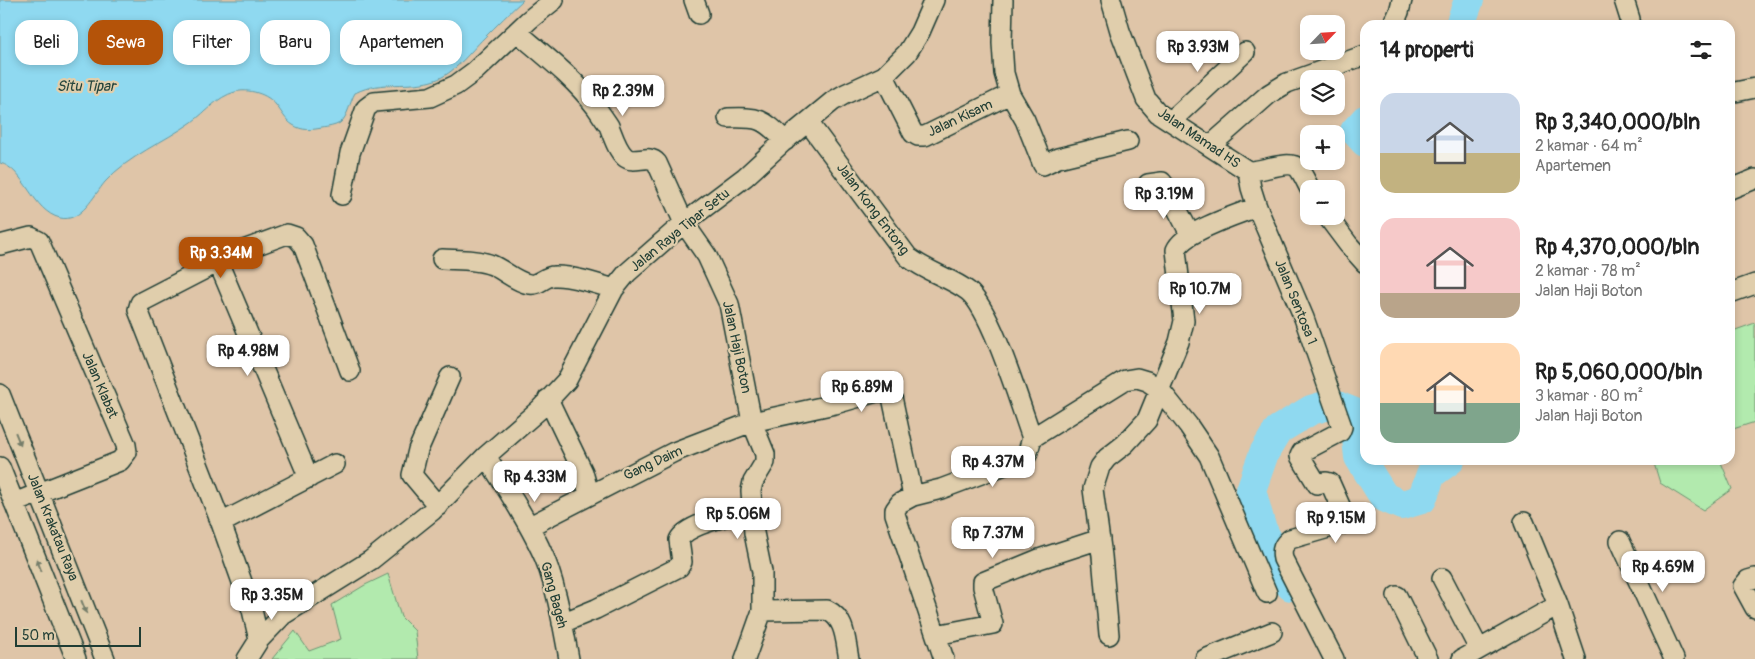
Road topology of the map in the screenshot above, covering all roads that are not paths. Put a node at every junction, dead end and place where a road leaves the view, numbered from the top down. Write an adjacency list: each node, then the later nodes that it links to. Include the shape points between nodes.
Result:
1 (554, 0): 9 (street)
2 (934, 0): 12 (street, Jalan Raya Tipar Setu, via 907,53)
3 (1003, 0): 15 (street, via 1004,73)
4 (1111, 0): 17 (street, Jalan Mamad HS, via 1146,99 1158,113)
5 (1402, 0): 7 (street)
6 (1624, 0): 8 (street)
7 (1395, 20)
8 (1630, 20)
9 (517, 32): 27 (street, via 475,71 443,92 430,97 369,104 350,153); 29 (street, Jalan Haji Boton, via 590,99 624,156 654,159)
10 (1245, 52): 17 (street)
11 (1360, 57): 21 (street, via 1282,85)
12 (884, 76): 15 (street, Jalan Kisam, via 918,136 925,136); 18 (street, Jalan Raya Tipar Setu, via 845,94)
13 (1755, 88): 14 (street)
14 (1735, 92)
15 (1010, 94): 20 (street, via 1025,120 1043,165 1058,158)
16 (728, 118): 19 (street, via 751,117 764,121)
17 (1171, 121): 21 (street, Jalan Mamad HS)
18 (808, 122): 19 (street, Jalan Raya Tipar Setu); 45 (street, Jalan Kong Entong, via 908,257 968,291 978,302 999,347)
19 (785, 140): 29 (street, Jalan Raya Tipar Setu, via 745,177)
20 (1128, 141)
21 (1210, 146): 22 (street, Jalan Mamad HS)
22 (1248, 171): 24 (street, Jalan Mamad HS, via 1294,166); 28 (street, Jalan Sentosa 1)
23 (1755, 179): 26 (street)
24 (1305, 180)
25 (1148, 184): 31 (street, via 1162,182)
26 (1735, 188)
27 (342, 195)
28 (1257, 207): 31 (street); 82 (street, Jalan Sentosa 1, via 1304,318 1342,427 1340,432 1300,456 1316,484 1330,483 1346,523 1290,540 1282,550 1283,558)
29 (684, 223): 37 (street, Jalan Raya Tipar Setu, via 640,261); 44 (street, Jalan Haji Boton, via 707,256 729,304)
30 (1334, 225): 33 (street)
31 (1190, 234): 41 (street, via 1176,250 1183,329)
32 (0, 245): 50 (street, Jalan Klabat, via 31,237 39,241 126,445 127,452 120,460)
33 (1360, 257)
34 (442, 258): 37 (street, via 492,265 532,285 555,275)
35 (218, 262): 39 (street, via 287,234 296,236 303,245); 49 (street); 57 (street, via 143,301 138,310)
36 (1755, 284): 38 (street)
37 (614, 289): 43 (street, Jalan Raya Tipar Setu, via 567,380)
38 (1735, 291)
39 (350, 371)
40 (450, 376): 54 (street, via 418,450 412,475)
41 (1160, 390): 45 (street, via 1137,378 1125,380); 59 (street, via 1148,420 1106,458 1095,478 1093,488); 63 (street, via 1209,456)
42 (0, 394): 50 (street, Jalan Krakatau Raya, one-way to 50)
43 (548, 399): 46 (street, Jalan Raya Tipar Setu); 51 (street, via 583,472)
44 (752, 422): 51 (street, Gang Daim, via 674,452); 52 (street, via 885,390 893,401); 55 (street, Jalan Haji Boton, via 765,454 765,462 751,490)
45 (1032, 438): 52 (street, via 1027,455 1022,459)
46 (486, 456): 54 (street, Jalan Raya Tipar Setu); 58 (street, Gang Bageh)
47 (335, 464): 49 (street)
48 (2, 476): 53 (street, Jalan Krakatau Raya)
49 (310, 478): 57 (street)
50 (39, 493): 53 (street, Jalan Klabat); 75 (street, Jalan Krakatau Raya, one-way to 75)
51 (589, 494): 58 (street, Gang Daim)
52 (913, 496): 70 (street, via 900,503 895,514)
53 (14, 503): 74 (street, Jalan Krakatau Raya, one-way to 53)
54 (438, 506): 72 (street, Jalan Raya Tipar Setu, via 371,560 283,615)
55 (752, 510): 67 (street, Jalan Haji Boton, via 762,572); 68 (street, via 684,532 679,540 682,562 679,567)
56 (1524, 522): 65 (street)
57 (221, 523): 72 (street)
58 (530, 526): 68 (street, Gang Bageh, via 548,568)
59 (1100, 539): 70 (street, via 983,582 993,624); 71 (street)
60 (1620, 541): 86 (street)
61 (1442, 578): 73 (street)
62 (1755, 578): 66 (street, via 1743,586)
63 (1267, 593)
64 (1397, 596): 83 (street)
65 (1558, 605): 73 (street); 85 (street)
66 (1755, 608)
67 (762, 611): 78 (street, Jalan Haji Boton); 79 (street, via 832,612 844,629)
68 (562, 624): 77 (street, Gang Bageh)
69 (1272, 632): 81 (street)
70 (936, 635): 80 (street)
71 (1109, 635)
72 (260, 640): 76 (street, Jalan Raya Tipar Setu)
73 (1479, 649): 84 (street)
74 (76, 659)
75 (105, 659)
76 (247, 659)
77 (568, 659)
78 (746, 659)
79 (848, 659)
80 (944, 659)
81 (1206, 659)
82 (1334, 659)
83 (1428, 659)
84 (1462, 659)
85 (1576, 659)
86 (1674, 659)

